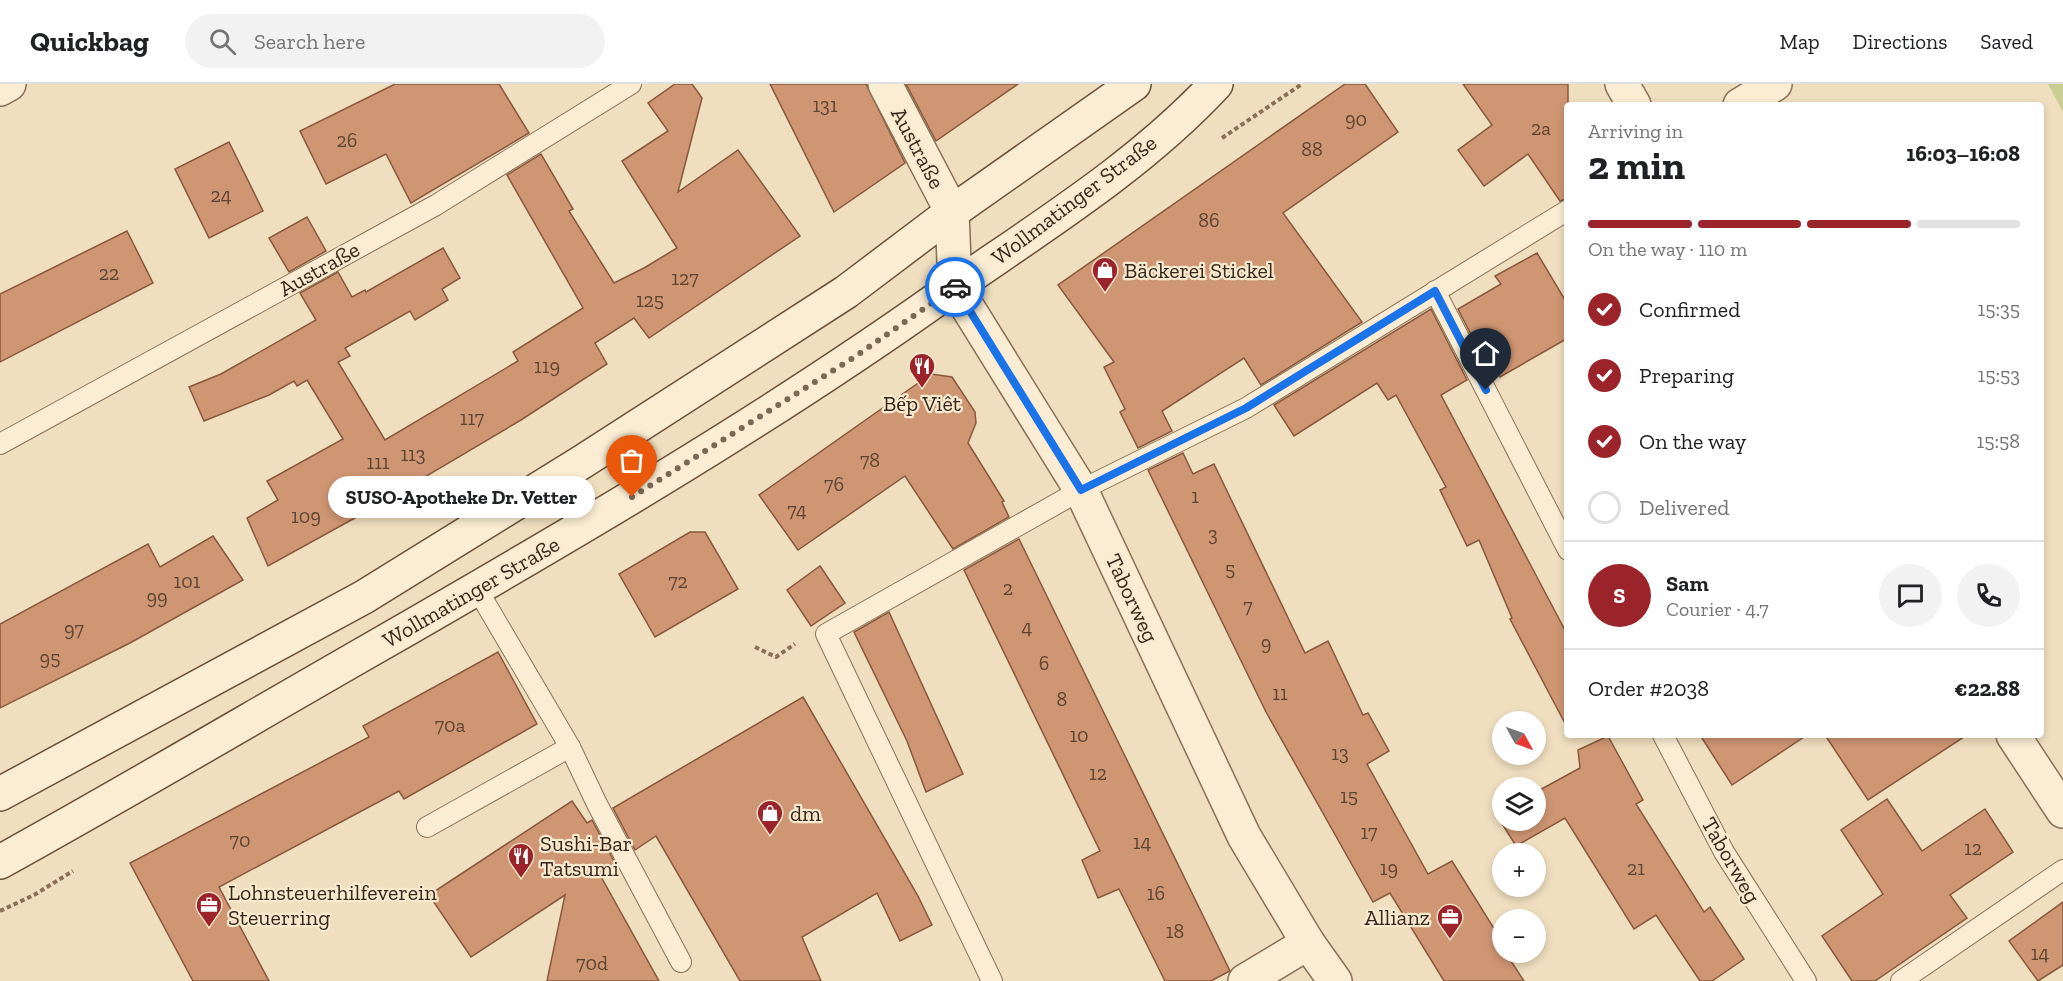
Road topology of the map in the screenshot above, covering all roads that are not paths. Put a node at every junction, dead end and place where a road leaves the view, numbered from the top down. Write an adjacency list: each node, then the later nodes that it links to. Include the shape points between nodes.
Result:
1 (9, 84): 8 (main road)
2 (632, 84): 15 (lane, Austraße, via 436,205)
3 (885, 84): 11 (main road, Austraße)
4 (1134, 84): 11 (main road)
5 (1216, 84): 13 (main road, Wollmatinger Straße, via 1189,113 1066,211)
6 (1622, 84): 9 (main road)
7 (1774, 84): 10 (main road)
8 (0, 89)
9 (1632, 102)
10 (1745, 102)
11 (952, 212): 13 (main road, Taborweg); 22 (main road, via 846,292 364,597)
12 (1564, 212): 14 (lane)
13 (955, 286): 16 (main road, Taborweg); 18 (main road, Wollmatinger Straße, via 853,358)
14 (1435, 291): 16 (lane, via 1246,408); 17 (lane)
15 (0, 444)
16 (1081, 490): 27 (main road, Taborweg, via 1244,836); 29 (lane, via 826,634)
17 (1564, 542)
18 (477, 589): 21 (lane); 25 (main road, Wollmatinger Straße)
19 (1665, 738): 32 (lane, Taborweg, via 1724,852)
20 (2015, 738): 23 (main road)
21 (570, 747): 24 (lane); 28 (lane)
22 (0, 794)
23 (2063, 811)
24 (427, 827)
25 (0, 862)
26 (2063, 870): 33 (lane)
27 (1308, 943): 30 (main road); 31 (main road, Taborweg)
28 (681, 962)
29 (992, 981)
30 (1245, 981)
31 (1335, 981)
32 (1806, 981)
33 (1901, 981)

